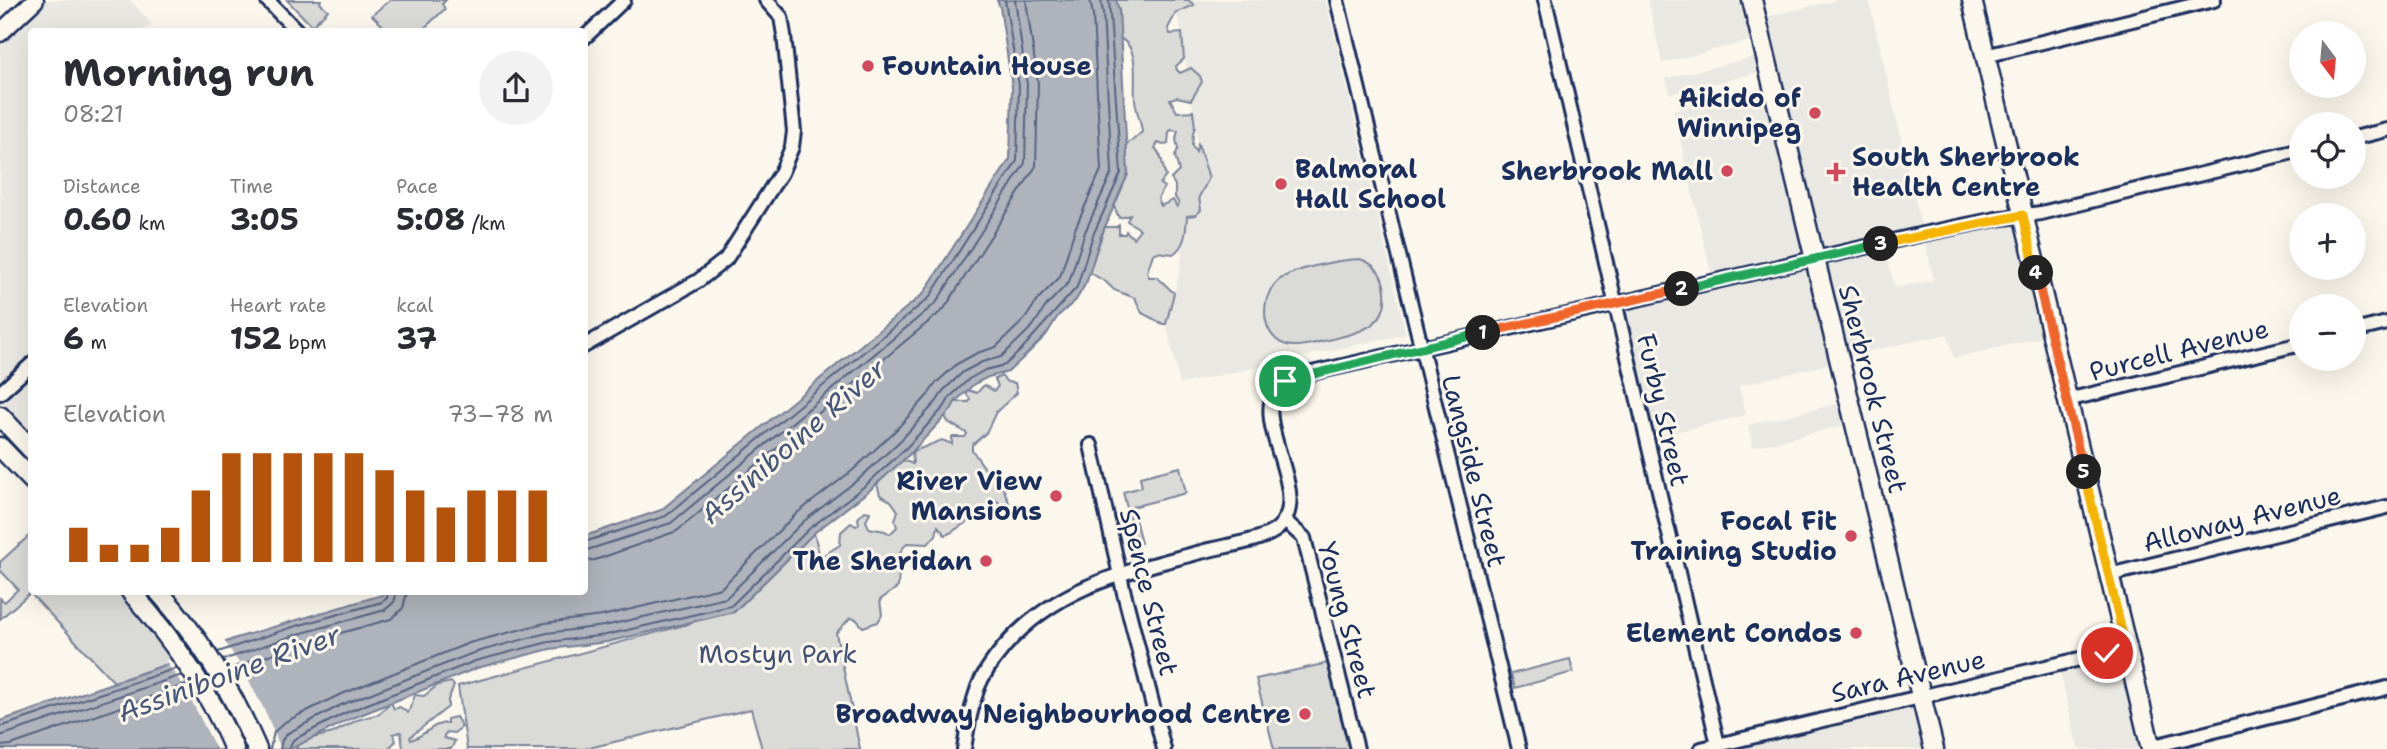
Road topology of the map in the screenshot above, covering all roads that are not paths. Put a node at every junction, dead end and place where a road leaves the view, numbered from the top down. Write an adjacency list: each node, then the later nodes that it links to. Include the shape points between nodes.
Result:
1 (35, 0): 11 (street)
2 (267, 0): 10 (street)
3 (624, 0): 12 (street)
4 (766, 0): 22 (street, via 783,26 794,131 781,173 717,268)
5 (1337, 0): 24 (street, Langside Street)
6 (1545, 0): 19 (street, Furby Street)
7 (1752, 0): 18 (main road, Sherbrook Street)
8 (1972, 0): 13 (main road)
9 (2214, 0): 13 (street)
10 (294, 28)
11 (0, 33)
12 (588, 34)
13 (1985, 56): 17 (main road)
14 (2387, 130): 15 (street)
15 (2366, 135)
16 (2289, 153): 17 (street)
17 (2023, 215): 18 (street); 27 (main road)
18 (1815, 259): 19 (street); 41 (main road, Sherbrook Street)
19 (1615, 304): 24 (street); 42 (street, Furby Street)
20 (2387, 323): 21 (street)
21 (2366, 328)
22 (588, 344)
23 (2289, 347): 27 (street, Purcell Avenue)
24 (1420, 348): 34 (street, Young Street, via 1290,379 1276,388 1270,407 1289,494); 49 (street, Langside Street)
25 (28, 368): 26 (street)
26 (0, 393)
27 (2067, 400): 36 (main road)
28 (0, 416): 30 (main road)
29 (1091, 445): 35 (street, Spence Street)
30 (28, 446)
31 (0, 447): 32 (main road)
32 (28, 476)
33 (2387, 506): 36 (street, Alloway Avenue)
34 (1284, 520): 35 (street, via 1268,533); 48 (street, Young Street, via 1304,538)
35 (1120, 575): 46 (street, via 1062,598 1011,639 979,684); 47 (street, Spence Street)
36 (2109, 575): 39 (main road)
37 (133, 595): 44 (main road, via 184,656)
38 (162, 595): 45 (main road, via 212,661)
39 (2126, 648): 41 (street, Sara Avenue); 43 (main road)
40 (2387, 688): 43 (street)
41 (1921, 696): 42 (street, Sara Avenue); 51 (main road, Sherbrook Street)
42 (1719, 747): 50 (street, Sara Avenue)
43 (2150, 748)
44 (234, 749)
45 (257, 749)
46 (964, 749)
47 (1164, 749)
48 (1357, 749)
49 (1519, 749)
50 (1701, 749)
51 (1934, 749)

